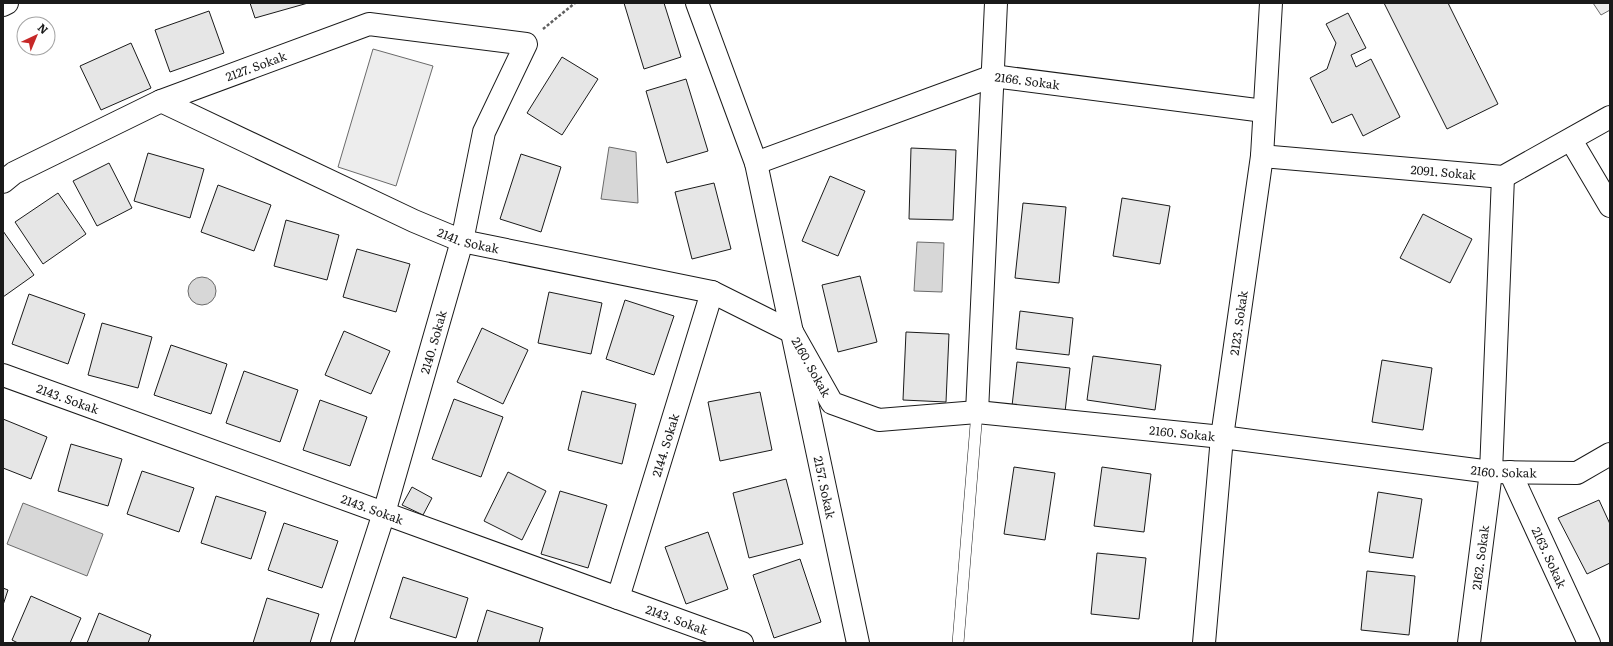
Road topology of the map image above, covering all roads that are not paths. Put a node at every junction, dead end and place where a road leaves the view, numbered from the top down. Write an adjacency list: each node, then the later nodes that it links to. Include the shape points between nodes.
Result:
1 (7, 3): 5 (street)
2 (697, 3): 13 (street, 2157. Sokak)
3 (996, 3): 7 (street)
4 (1271, 3): 9 (street, 2123. Sokak)
5 (3, 5)
6 (526, 44): 8 (street, 2127. Sokak, via 369,24); 17 (street, 2140. Sokak, via 484,132)
7 (993, 76): 9 (street, 2166. Sokak); 13 (street, 2166. Sokak); 21 (street)
8 (161, 101): 15 (street, 2127. Sokak, via 14,174); 17 (street, 2141. Sokak)
9 (1264, 111): 12 (street, 2123. Sokak)
10 (1610, 117): 11 (street)
11 (1571, 140): 14 (street); 16 (street)
12 (1262, 156): 14 (street, 2091. Sokak); 22 (street, 2123. Sokak)
13 (756, 163): 19 (street, 2157. Sokak)
14 (1503, 177): 24 (street, 2162. Sokak)
15 (3, 182)
16 (1610, 206)
17 (462, 242): 18 (street, 2141. Sokak); 25 (street, 2140. Sokak)
18 (712, 292): 19 (street, 2141. Sokak); 26 (street, 2144. Sokak)
19 (792, 332): 21 (street, 2160. Sokak, via 832,403 878,420); 29 (street, 2157. Sokak)
20 (3, 375): 25 (street, 2143. Sokak)
21 (977, 412): 22 (street, 2160. Sokak); 30 (lane)
22 (1222, 437): 24 (street, 2160. Sokak); 31 (street, 2123. Sokak)
23 (1610, 454): 24 (street, 2160. Sokak, via 1577,473)
24 (1500, 472): 32 (street, 2162. Sokak); 33 (street, 2163. Sokak)
25 (384, 513): 26 (street, 2143. Sokak); 27 (street, 2140. Sokak)
26 (618, 598): 28 (street, 2143. Sokak)
27 (342, 643)
28 (742, 643)
29 (858, 643)
30 (958, 643)
31 (1204, 643)
32 (1469, 643)
33 (1589, 643)

